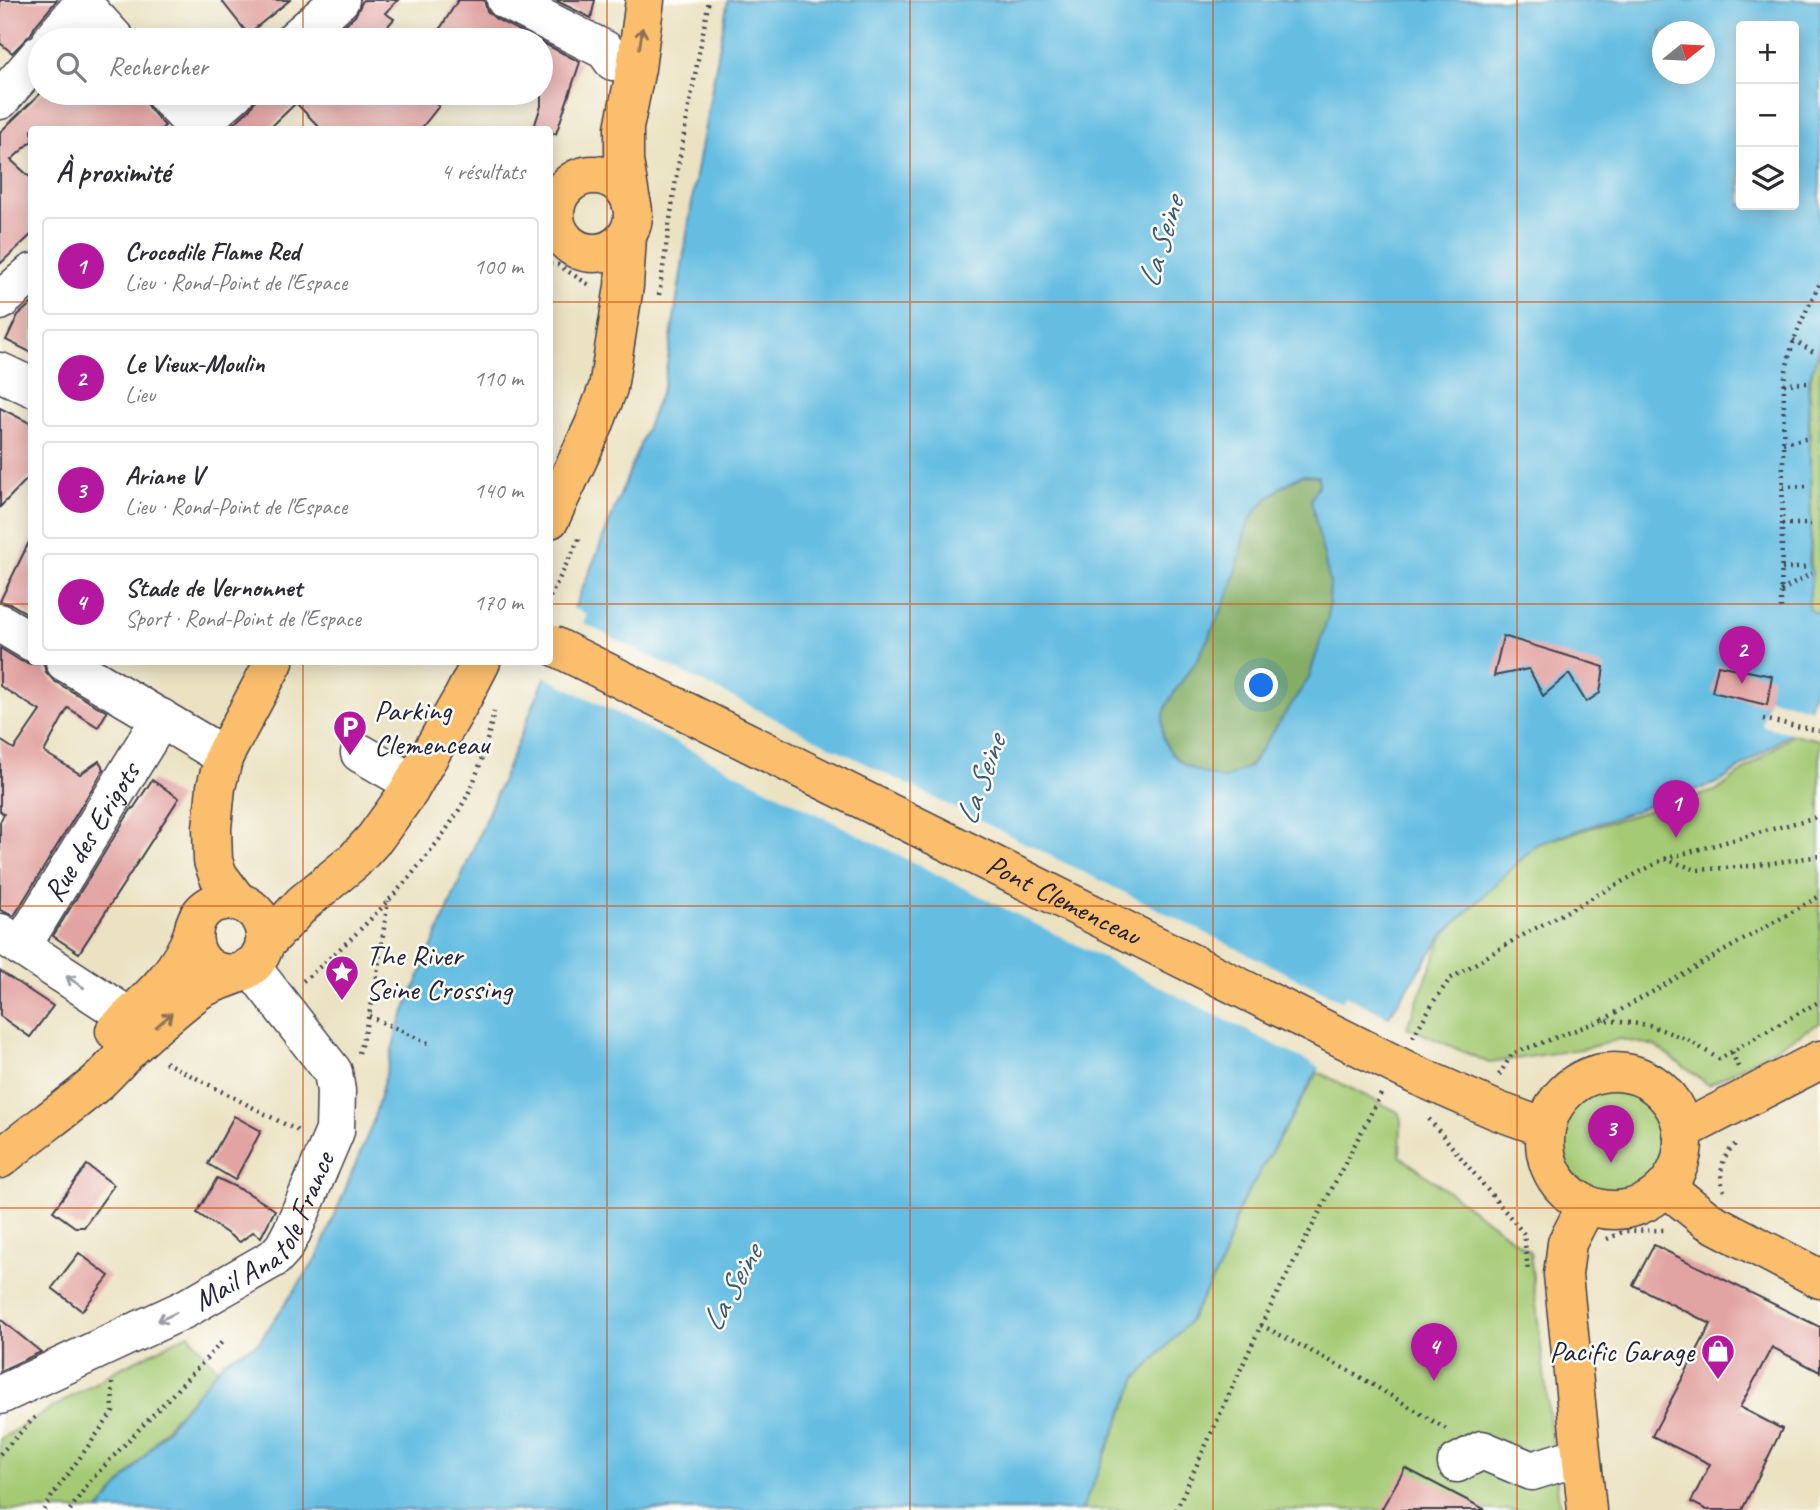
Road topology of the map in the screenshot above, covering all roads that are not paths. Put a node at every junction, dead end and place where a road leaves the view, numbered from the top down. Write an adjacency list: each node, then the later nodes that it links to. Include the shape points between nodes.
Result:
1 (340, 0): 8 (street)
2 (506, 0): 9 (street, via 605,50)
3 (621, 0): 9 (main road)
4 (645, 0): 16 (main road, one-way to 4, via 624,128)
5 (85, 2): 6 (street); 7 (street)
6 (62, 28)
7 (106, 28)
8 (308, 28)
9 (613, 61): 17 (main road, via 600,134)
10 (28, 68): 11 (street)
11 (0, 100)
12 (175, 105): 14 (street)
13 (221, 105): 15 (street)
14 (193, 126)
15 (199, 126)
16 (629, 219): 17 (main road, via 612,249 603,253); 17 (main road, via 624,189 609,178 590,175); 20 (main road)
17 (564, 220): 20 (main road, via 601,271)
18 (28, 277): 19 (street)
19 (0, 302)
20 (616, 332): 23 (main road, via 608,388 594,425)
21 (0, 372): 22 (street)
22 (28, 385)
23 (561, 473): 24 (main road)
24 (553, 506)
25 (0, 623): 26 (street)
26 (28, 640)
27 (553, 645): 43 (main road, Pont Clemenceau, bridge, via 1403,1069)
28 (70, 665): 31 (street)
29 (272, 665): 33 (main road)
30 (479, 665): 34 (main road)
31 (161, 718): 33 (street); 39 (street, Rue des Erigots)
32 (360, 752): 34 (street, via 402,777)
33 (224, 756): 35 (main road, via 216,788)
34 (409, 791): 36 (main road, via 376,838)
35 (213, 861): 37 (main road, via 225,887); 38 (main road)
36 (303, 903): 37 (main road, via 260,908); 40 (main road)
37 (244, 904): 38 (main road, via 216,903); 40 (main road, via 264,926)
38 (196, 925): 40 (main road, via 195,949 204,964 220,972); 41 (main road, via 173,973)
39 (10, 940): 41 (street, one-way to 39)
40 (250, 962): 41 (main road, one-way to 40); 49 (street, Mail Anatole France, one-way to 49, via 333,1072 336,1091 335,1131 284,1247 274,1258 185,1309)
41 (131, 1031): 45 (main road, via 103,1045 57,1113)
42 (1820, 1060): 44 (main road)
43 (1546, 1128): 44 (main road, via 1570,1087 1599,1073 1615,1072 1631,1074 1659,1089 1678,1115); 47 (main road, via 1551,1169)
44 (1682, 1131): 46 (main road, via 1682,1155)
45 (0, 1159)
46 (1666, 1186): 47 (main road, via 1632,1208); 48 (main road, via 1707,1220)
47 (1586, 1206): 51 (main road, via 1567,1243 1563,1275)
48 (1820, 1279)
49 (0, 1395)
50 (1469, 1456): 51 (street, via 1532,1471)
51 (1580, 1456): 52 (main road)
52 (1587, 1510)

